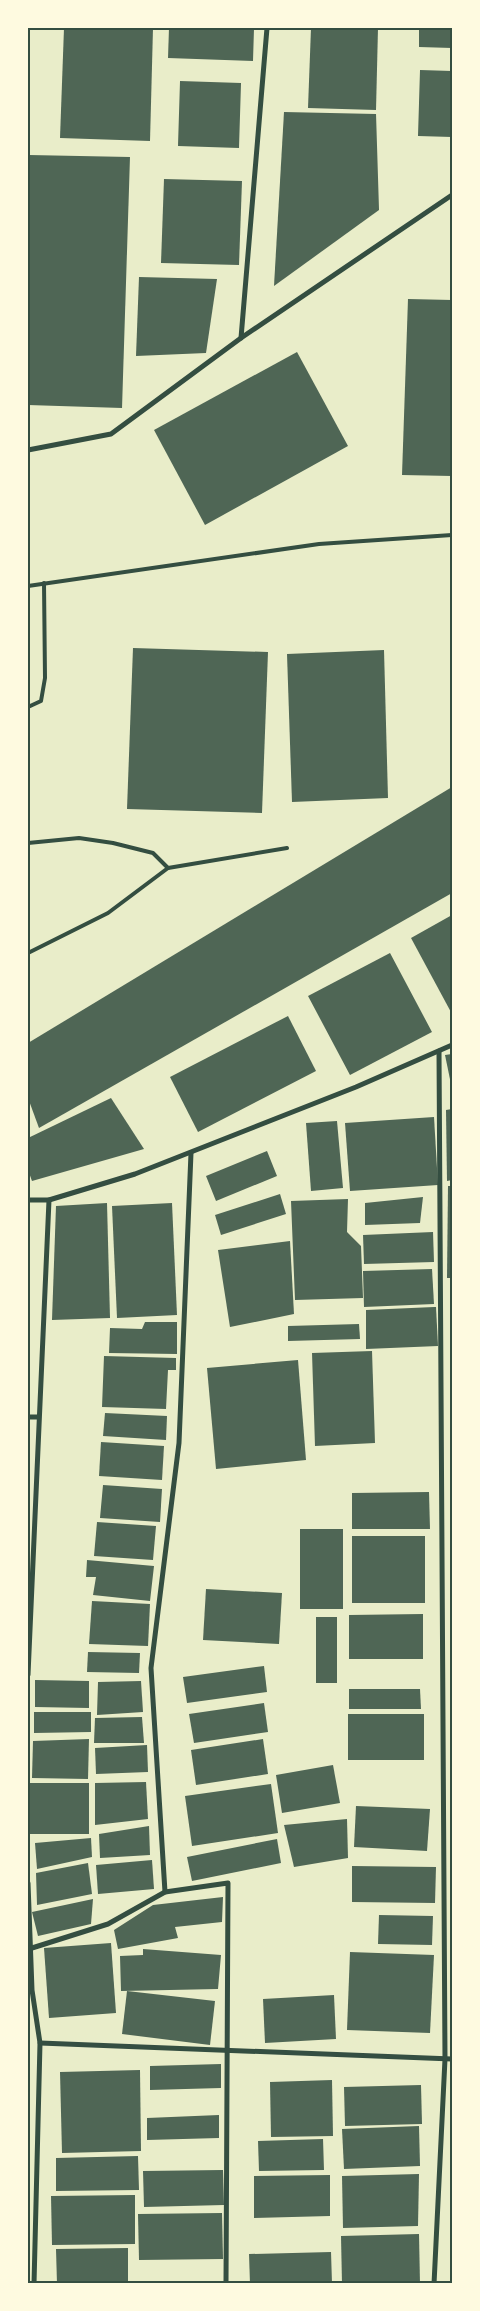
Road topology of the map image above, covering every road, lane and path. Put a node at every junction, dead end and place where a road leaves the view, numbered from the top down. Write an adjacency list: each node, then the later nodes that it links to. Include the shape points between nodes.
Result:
1 (267, 28): 3 (street)
2 (452, 195): 3 (street)
3 (241, 338): 4 (street, via 110,434)
4 (28, 450)
5 (452, 535): 6 (lane, via 319,544)
6 (44, 583): 7 (lane); 8 (lane, via 45,678 41,701)
7 (28, 586)
8 (28, 707)
9 (28, 843): 11 (lane, via 79,838 113,842 153,853)
10 (288, 848): 11 (lane)
11 (168, 868): 12 (lane, via 108,913)
12 (28, 953)
13 (452, 1045): 14 (street)
14 (439, 1050): 15 (street); 26 (street)
15 (191, 1153): 17 (street); 22 (street, via 179,1442 151,1668)
16 (28, 1200): 17 (street)
17 (49, 1200): 19 (street)
18 (28, 1417): 19 (street)
19 (38, 1417): 20 (street)
20 (28, 1675)
21 (28, 1882): 23 (street)
22 (165, 1892): 23 (street, via 108,1924); 25 (street, via 228,1884)
23 (32, 1948): 24 (street, via 32,1990)
24 (40, 2043): 25 (street); 28 (street)
25 (226, 2051): 26 (street); 29 (street)
26 (445, 2059): 27 (street); 30 (street)
27 (452, 2060)
28 (34, 2284)
29 (226, 2284)
30 (434, 2284)

